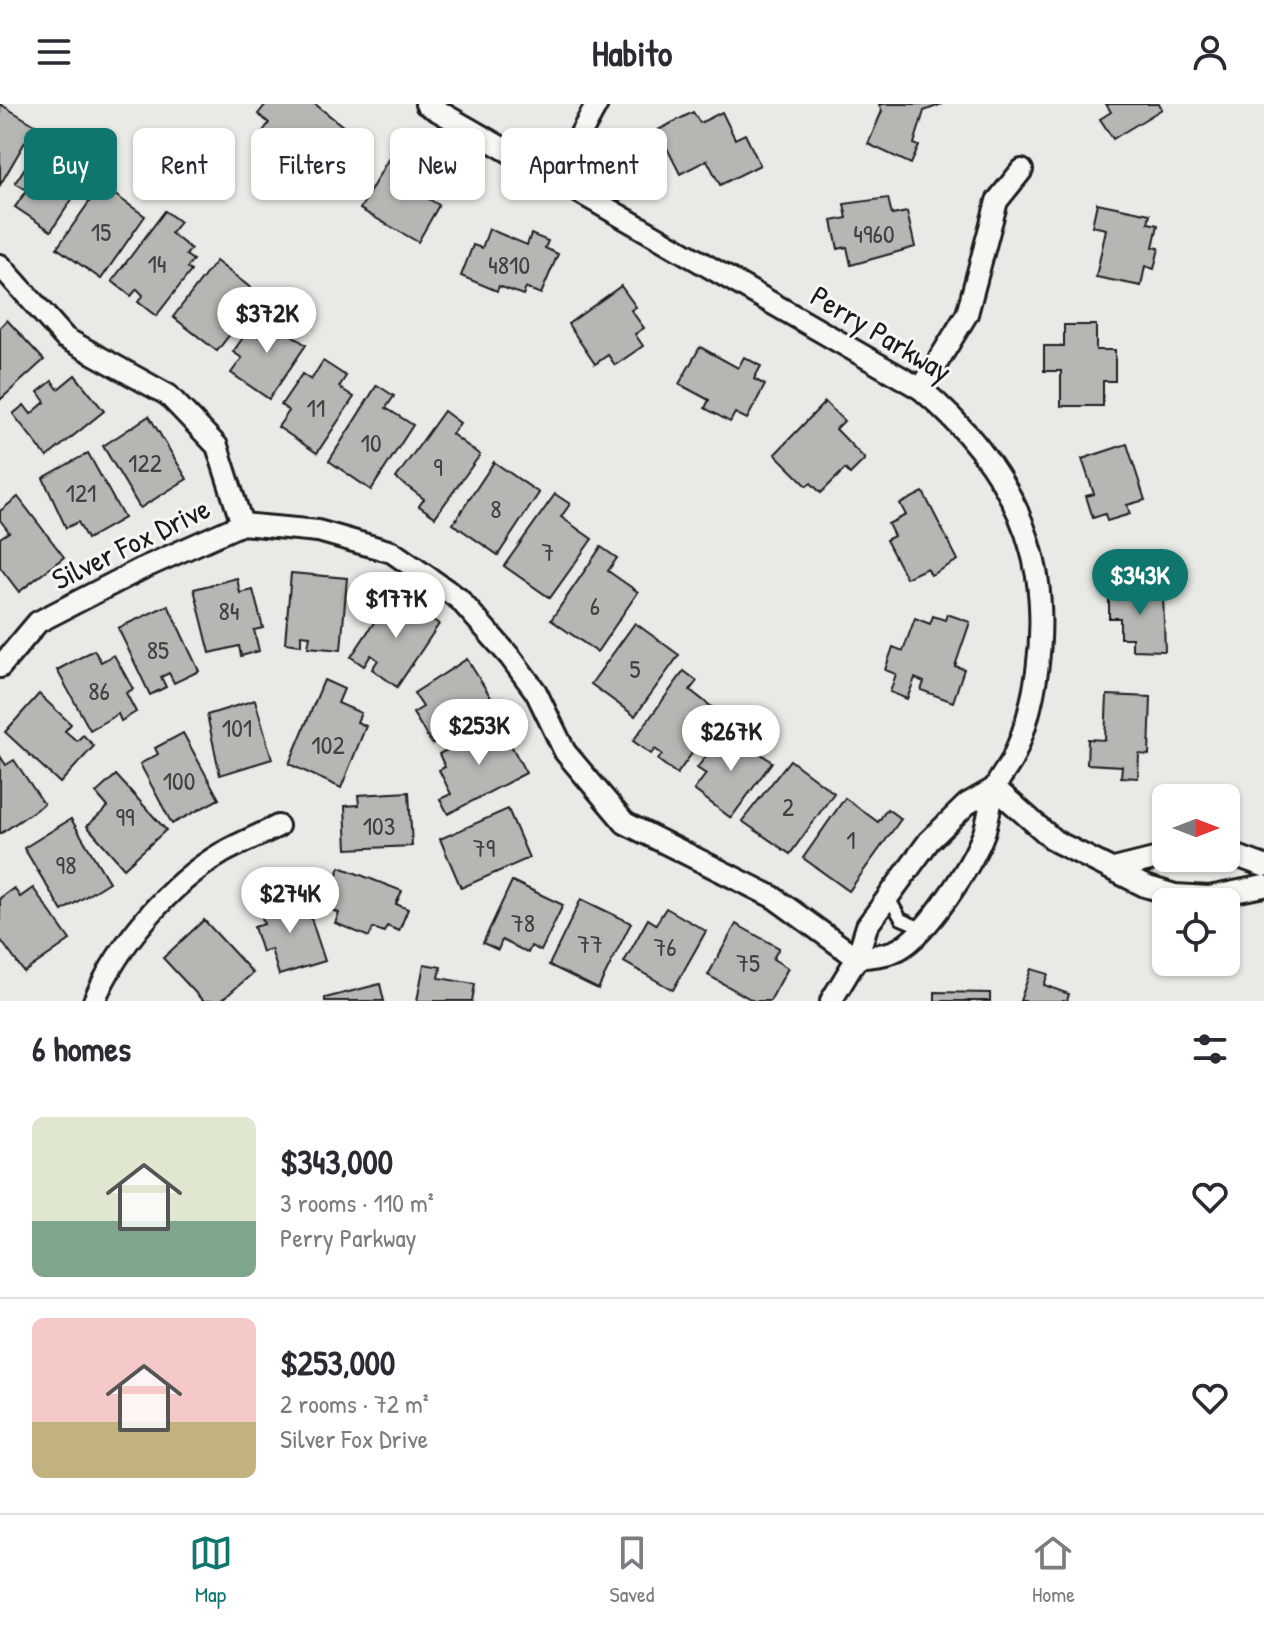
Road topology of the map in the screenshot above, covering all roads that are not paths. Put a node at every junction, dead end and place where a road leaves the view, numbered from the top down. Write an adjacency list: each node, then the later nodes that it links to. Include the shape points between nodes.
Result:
1 (426, 104): 4 (street, Perry Parkway)
2 (597, 104): 3 (street)
3 (584, 128)
4 (501, 147)
5 (1022, 170): 8 (street, via 997,201 967,314)
6 (592, 200): 8 (street, Perry Parkway)
7 (0, 265): 9 (street, via 65,338 168,395 217,446)
8 (921, 389): 11 (street, Perry Parkway, via 989,458 1020,518 1037,576 1036,673 1020,739)
9 (242, 524): 10 (street, Silver Fox Drive, via 38,622); 20 (street, Silver Fox Drive, via 318,531 392,552 459,599 511,658 536,692 565,752 625,823 773,897)
10 (0, 667)
11 (995, 788): 16 (street, via 1055,841); 18 (street, via 951,817); 19 (street, Perry Parkway, via 983,836)
12 (278, 826): 21 (street, via 221,854 182,882 132,939)
13 (1240, 857): 15 (street)
14 (1152, 860): 16 (street)
15 (1264, 866)
16 (1114, 869): 17 (street, via 1145,886 1190,897)
17 (1264, 886)
18 (889, 896): 19 (lane, via 901,919); 20 (street, via 867,926)
19 (923, 928): 20 (street, Perry Parkway, via 898,950)
20 (857, 958): 22 (street)
21 (94, 1001)
22 (831, 1001)

